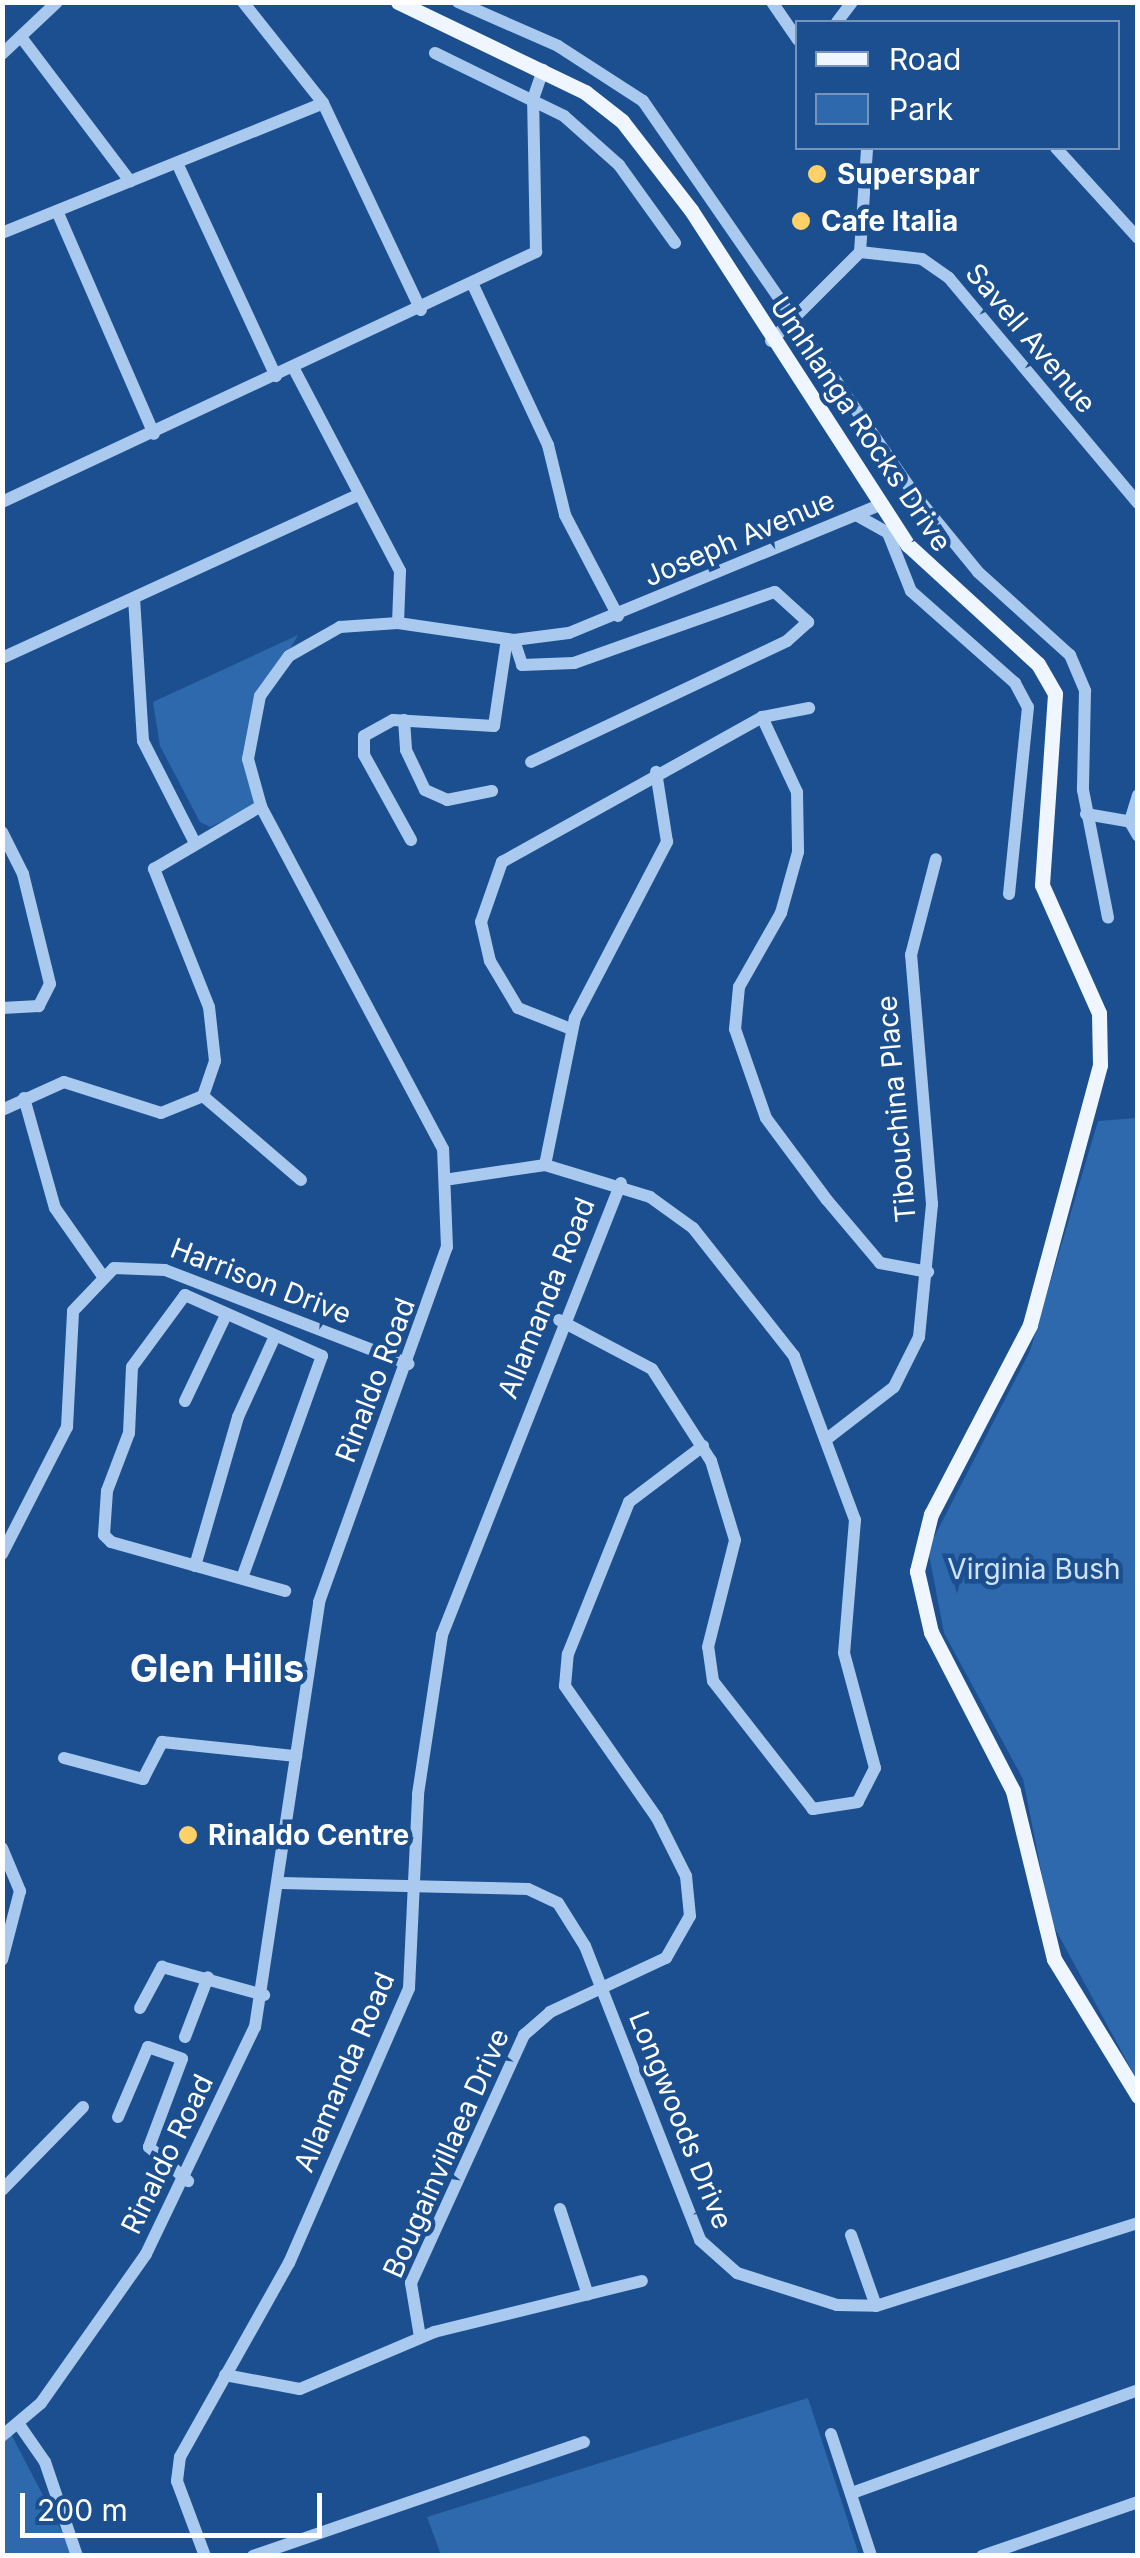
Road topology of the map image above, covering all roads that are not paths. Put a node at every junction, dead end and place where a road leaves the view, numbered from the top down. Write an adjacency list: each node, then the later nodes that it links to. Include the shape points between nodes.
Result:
1 (57, 2): 7 (street)
2 (242, 2): 12 (street)
3 (398, 2): 10 (main road, Umhlanga Rocks Drive)
4 (458, 2): 24 (street, via 632,90 694,163)
5 (772, 2): 6 (street)
6 (795, 36)
7 (21, 38): 9 (street); 16 (street)
8 (435, 53): 11 (street)
9 (2, 54)
10 (544, 70): 11 (street); 25 (main road, Umhlanga Rocks Drive, via 586,92 640,141)
11 (533, 99): 20 (street, via 618,165); 22 (street, via 536,252)
12 (323, 103): 15 (street); 23 (street)
13 (867, 150): 21 (street)
14 (1058, 150): 19 (street)
15 (177, 163): 16 (street); 27 (street)
16 (130, 181): 17 (street)
17 (57, 211): 18 (street); 28 (street)
18 (2, 233)
19 (1138, 238)
20 (675, 243)
21 (860, 252): 24 (street); 31 (street, Savell Avenue, via 922,260 950,278)
22 (472, 286): 23 (street); 35 (street, via 548,445 564,515)
23 (420, 310): 26 (street)
24 (794, 321): 25 (street); 47 (street, via 978,572 1076,666 1087,711)
25 (770, 340): 32 (main road, Umhlanga Rocks Drive)
26 (294, 369): 27 (street); 29 (street)
27 (276, 376): 28 (street)
28 (154, 434): 30 (street)
29 (353, 497): 34 (street); 36 (street, via 400,572)
30 (2, 502)
31 (1138, 503)
32 (879, 504): 33 (street, Joseph Avenue); 91 (main road, Umhlanga Rocks Drive, via 949,591 1038,664 1058,711 1042,885 1099,1013 1100,1065 1033,1316 931,1514 917,1571 931,1632 1013,1790 1054,1960)
33 (856, 515): 35 (street, Joseph Avenue); 54 (street, via 888,534 911,592 1015,683 1028,707)
34 (134, 598): 38 (street); 52 (street, via 142,741)
35 (618, 616): 37 (street, Rinaldo Road)
36 (398, 623): 37 (street, Rinaldo Road); 46 (street, Rinaldo Road, via 340,627 308,641 273,675 248,738)
37 (510, 639): 41 (street, via 494,726); 42 (street, via 522,665 574,663 774,592 808,622 788,641)
38 (2, 658)
39 (809, 708): 40 (street)
40 (762, 718): 43 (street); 65 (street, via 797,792 798,852 781,914 740,987 735,1029 766,1118 827,1200 880,1262)
41 (404, 720): 44 (street, via 406,750 426,790 447,800); 51 (street, via 374,724 362,743)
42 (531, 762)
43 (656, 772): 57 (street, via 667,842); 57 (street, via 513,849 490,882 482,932 510,1000)
44 (492, 792)
45 (1138, 794): 48 (street)
46 (261, 806): 52 (street); 62 (street, Rinaldo Road, via 436,1134)
47 (1086, 814): 48 (street); 55 (street)
48 (1134, 822): 50 (street)
49 (2, 832): 56 (street, via 23,874 50,984 39,1006)
50 (1138, 836)
51 (411, 840)
52 (194, 841): 58 (street, via 158,860 153,877 209,1008 215,1061)
53 (936, 859): 65 (street, Tibouchina Place, via 911,954 932,1204)
54 (1009, 894)
55 (1108, 918)
56 (2, 1008)
57 (571, 1030): 61 (street)
58 (202, 1096): 59 (street, via 161,1113 77,1084); 63 (street)
59 (24, 1098): 60 (street); 66 (street, via 55,1208)
60 (2, 1110)
61 (544, 1165): 62 (street); 64 (street)
62 (450, 1179): 72 (street, Rinaldo Road, via 445,1262)
63 (301, 1180)
64 (621, 1183): 69 (street, Allamanda Road); 74 (street, via 668,1207 707,1244 794,1356)
65 (928, 1272): 74 (street, Tibouchina Place, via 910,1367)
66 (102, 1275): 67 (street, Harrison Drive, via 145,1264); 76 (street, via 72,1311 62,1441)
67 (262, 1307): 70 (street); 72 (street, Harrison Drive)
68 (226, 1315): 70 (street); 73 (street); 77 (street, via 182,1296 135,1360 128,1440 104,1505 106,1539)
69 (560, 1320): 75 (street, via 652,1369); 84 (street, Allamanda Road, via 442,1635)
70 (253, 1328): 71 (street)
71 (275, 1336): 77 (street, via 238,1417); 78 (street, via 312,1346 321,1363)
72 (408, 1364): 80 (street, Rinaldo Road, via 318,1602)
73 (186, 1401)
74 (828, 1438): 75 (street, via 856,1530 844,1653 875,1768 866,1795 828,1812 813,1809 713,1681 708,1648 734,1527)
75 (703, 1446): 87 (street, Bougainvillaea Drive, via 636,1491 565,1669 576,1712 657,1818 690,1892 690,1916 666,1958)
76 (2, 1554)
77 (195, 1566): 78 (street)
78 (242, 1578): 79 (street)
79 (285, 1591)
80 (296, 1756): 81 (street, via 159,1744 143,1779); 83 (street, Rinaldo Road)
81 (64, 1758)
82 (2, 1848): 85 (street, via 20,1905)
83 (280, 1883): 84 (street, Longwoods Drive); 88 (street, Rinaldo Road)
84 (415, 1886): 87 (street, Longwoods Drive, via 549,1897 572,1921); 103 (street, Allamanda Road, via 409,1988 289,2264)
85 (2, 1960)
86 (208, 1977): 88 (street); 89 (street, via 162,1967); 90 (street)
87 (601, 1989): 101 (street, Longwoods Drive, via 709,2253 818,2300); 102 (street, Bougainvillaea Drive, via 540,2018 517,2046 411,2284)
88 (264, 1994): 94 (street, Rinaldo Road)
89 (140, 2008)
90 (186, 2038)
91 (1138, 2096)
92 (82, 2107): 95 (street)
93 (118, 2117): 94 (street, via 148,2047 182,2059 149,2147)
94 (188, 2180): 105 (street, Rinaldo Road, via 112,2308)
95 (2, 2190)
96 (560, 2209): 100 (street)
97 (1138, 2223): 101 (street, Longwoods Drive)
98 (851, 2234): 101 (street)
99 (642, 2281): 100 (street)
100 (588, 2294): 102 (street)
101 (876, 2306)
102 (420, 2338): 103 (street, via 300,2389)
103 (225, 2374): 112 (street, Allamanda Road, via 178,2469)
104 (1138, 2390): 109 (street)
105 (20, 2426): 107 (street, Rinaldo Road); 111 (street, via 46,2462)
106 (831, 2434): 109 (street)
107 (2, 2436)
108 (584, 2442): 113 (street)
109 (852, 2493): 114 (street)
110 (1138, 2502): 115 (street)
111 (77, 2556)
112 (206, 2556)
113 (253, 2556)
114 (870, 2556)
115 (982, 2556)

